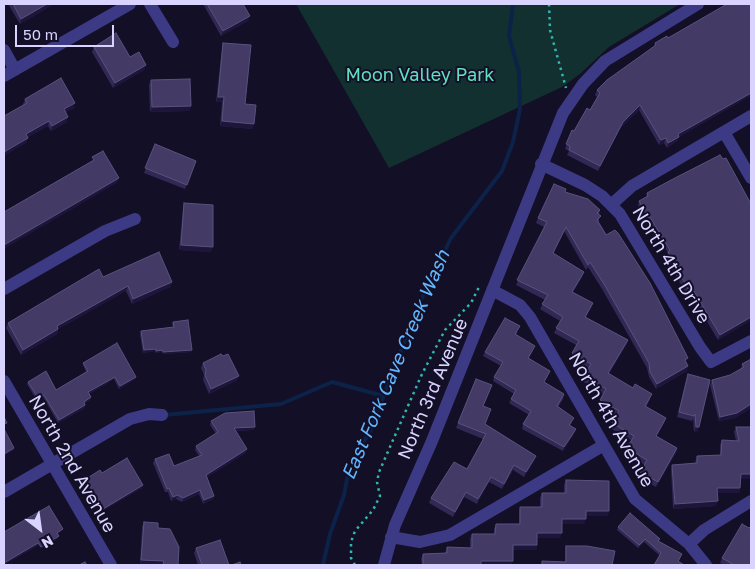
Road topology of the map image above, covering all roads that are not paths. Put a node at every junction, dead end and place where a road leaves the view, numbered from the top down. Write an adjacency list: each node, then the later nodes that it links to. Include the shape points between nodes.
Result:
1 (130, 4): 6 (street)
2 (150, 4): 4 (street)
3 (698, 4): 10 (street, North 3rd Avenue, via 618,52 592,73 563,113)
4 (173, 42)
5 (4, 50): 6 (street)
6 (15, 70): 7 (street)
7 (4, 76)
8 (751, 116): 9 (street)
9 (724, 132): 11 (street); 12 (street, via 632,186)
10 (541, 164): 12 (street, North 4th Drive, via 585,184); 15 (street, North 3rd Avenue)
11 (751, 178)
12 (612, 204): 16 (street, North 4th Drive, via 628,224 711,362)
13 (135, 219): 14 (street, via 105,230)
14 (4, 289)
15 (492, 290): 19 (street, North 4th Avenue, via 520,305 530,317); 23 (street, North 3rd Avenue)
16 (751, 340)
17 (4, 381): 20 (street, North 2nd Avenue)
18 (162, 415): 20 (street, via 149,414 130,419)
19 (604, 445): 23 (street, via 450,535 420,542); 24 (street, North 4th Avenue, via 636,499)
20 (52, 464): 21 (street); 25 (street, North 2nd Avenue)
21 (4, 492)
22 (751, 501): 24 (street, via 704,530)
23 (391, 537): 26 (street, North 3rd Avenue)
24 (689, 544): 27 (street, North 4th Avenue)
25 (111, 565)
26 (384, 565)
27 (706, 565)

